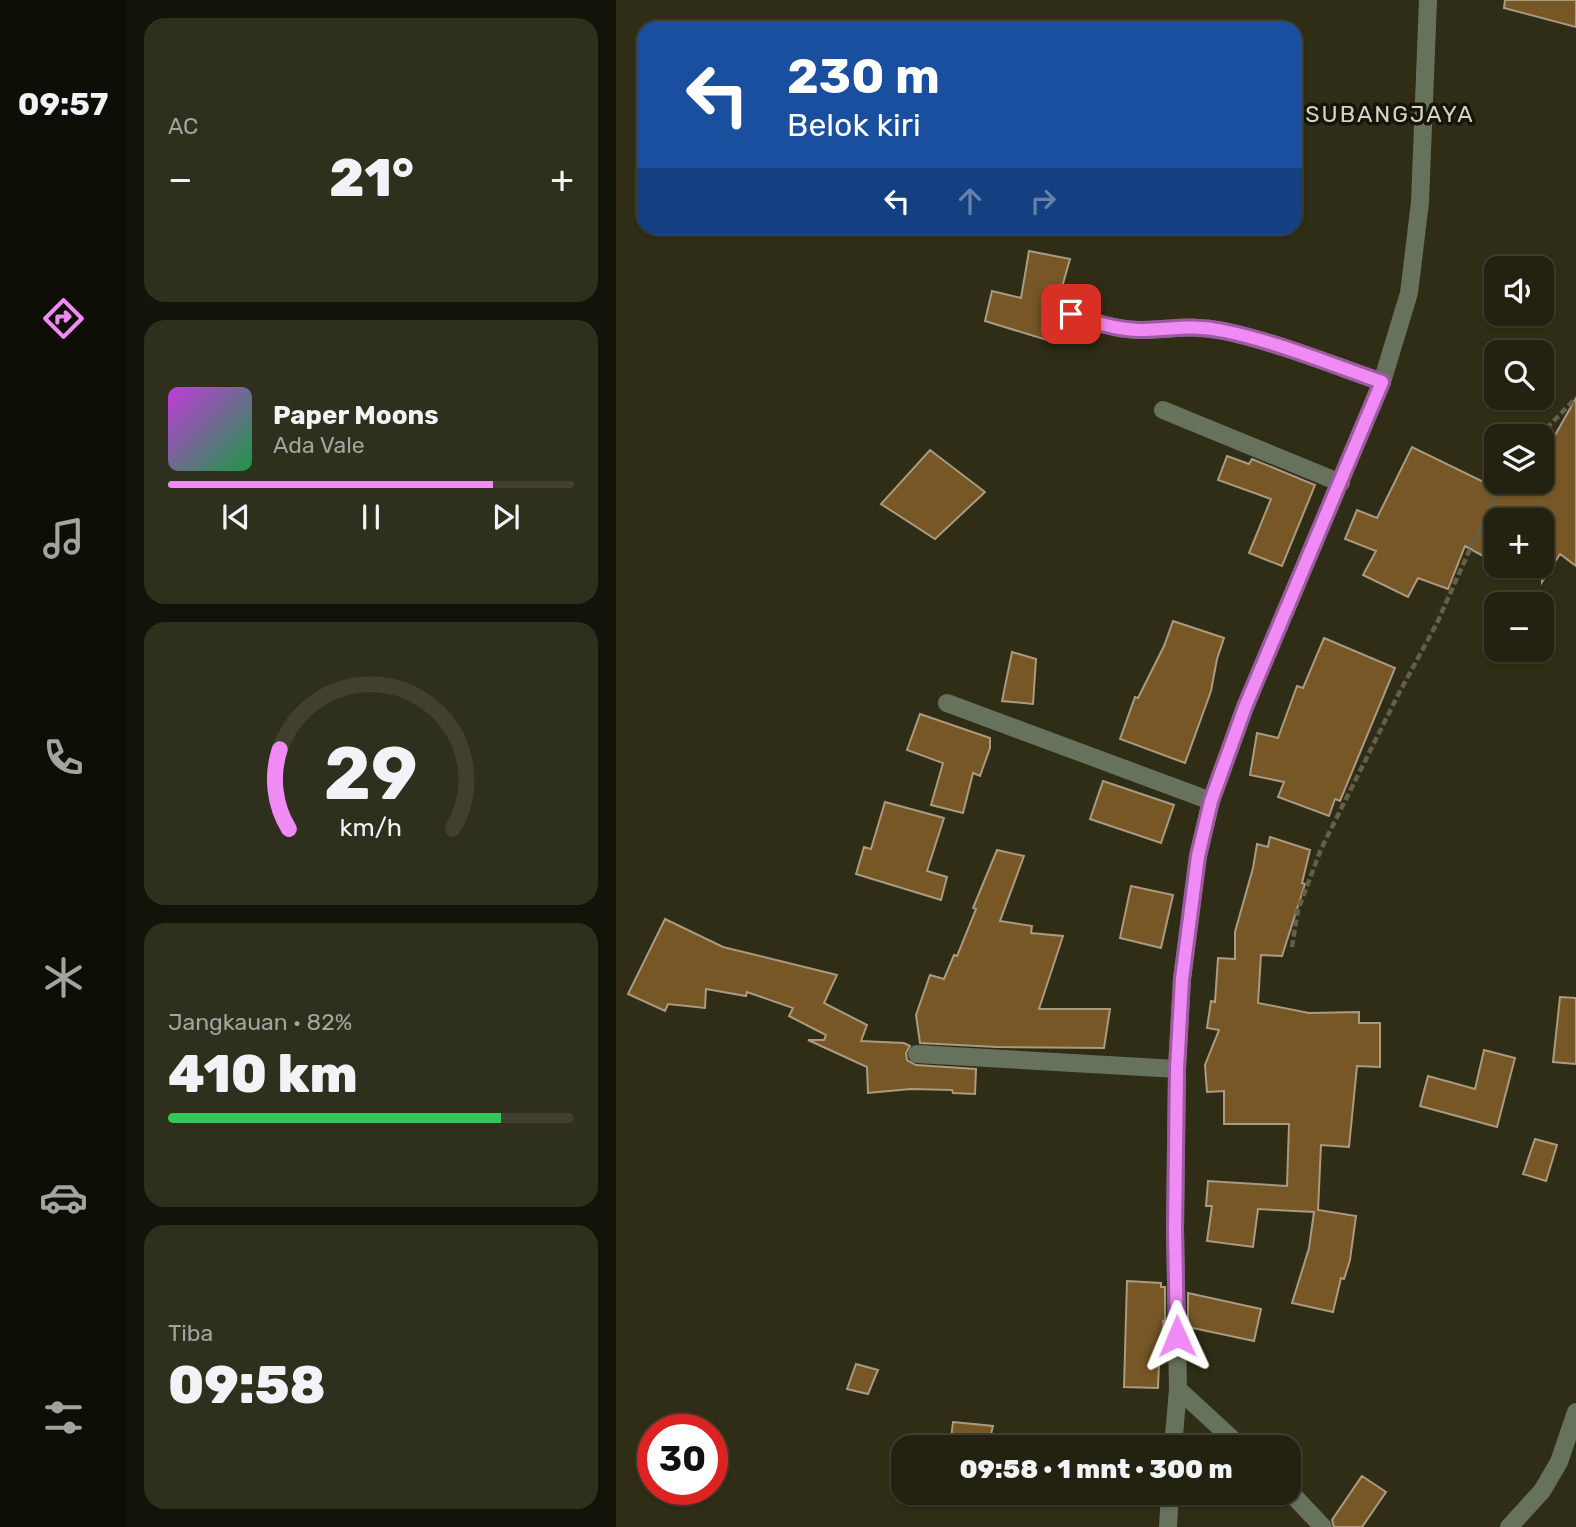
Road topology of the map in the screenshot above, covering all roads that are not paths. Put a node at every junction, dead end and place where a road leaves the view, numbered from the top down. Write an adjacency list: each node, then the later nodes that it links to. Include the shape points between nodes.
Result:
1 (1428, 0): 3 (street, via 1413,265)
2 (1071, 314): 3 (street, via 1103,326 1138,330 1189,326 1224,331)
3 (1382, 382): 5 (street)
4 (1163, 410): 5 (street)
5 (1341, 483): 7 (street, via 1279,624)
6 (947, 703): 7 (street)
7 (1211, 801): 9 (street, via 1189,914)
8 (917, 1054): 9 (street)
9 (1177, 1069): 10 (street)
10 (1178, 1389): 12 (street); 13 (street)
11 (1576, 1412): 18 (street, via 1559,1462 1542,1491)
12 (1174, 1435)
13 (1228, 1435)
14 (1301, 1504): 17 (street)
15 (1169, 1505): 16 (street)
16 (1168, 1527)
17 (1323, 1527)
18 (1509, 1527)

